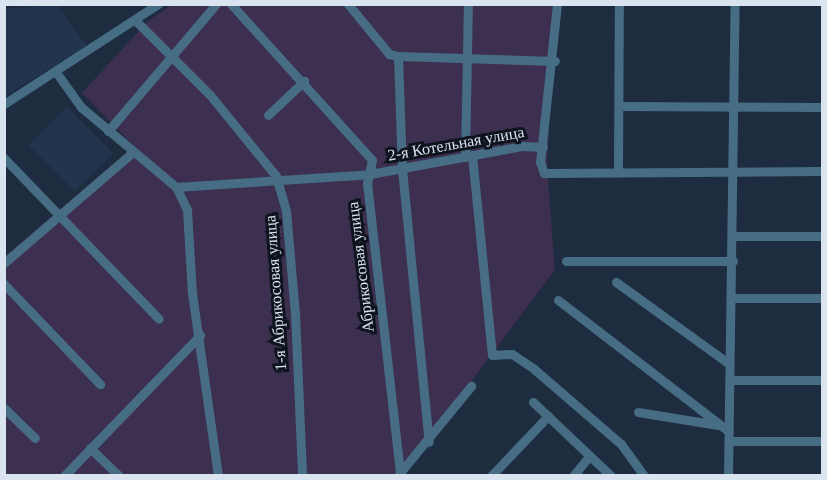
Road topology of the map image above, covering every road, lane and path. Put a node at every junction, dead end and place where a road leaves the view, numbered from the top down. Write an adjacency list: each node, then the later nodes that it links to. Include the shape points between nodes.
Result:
1 (158, 4): 9 (street)
2 (216, 4): 10 (street)
3 (231, 4): 15 (street, Абрикосовая улица)
4 (348, 4): 11 (street, via 390,54)
5 (468, 4): 12 (street)
6 (557, 4): 13 (street)
7 (619, 4): 17 (street)
8 (735, 4): 19 (street)
9 (135, 20): 10 (street, 1-я Абрикосовая улица); 14 (street)
10 (172, 55): 21 (street); 31 (street, 1-я Абрикосовая улица)
11 (398, 56): 12 (street); 26 (street)
12 (465, 58): 13 (street); 24 (street)
13 (555, 61): 22 (street)
14 (56, 72): 16 (street); 21 (street, via 81,107)
15 (304, 81): 20 (street); 30 (street, Абрикосовая улица, via 371,157)
16 (4, 104)
17 (619, 106): 19 (street); 27 (street)
18 (822, 107): 19 (street)
19 (733, 108): 28 (street)
20 (268, 115)
21 (108, 130): 23 (street)
22 (543, 147): 24 (street, 2-я Котельная улица); 27 (street, 2-я Котельная улица, via 540,169 550,176)
23 (132, 152): 32 (street); 33 (street)
24 (468, 156): 26 (street, 2-я Котельная улица); 70 (street, via 492,355 512,354 534,369 621,444)
25 (4, 158): 33 (street)
26 (402, 169): 30 (street, 2-я Котельная улица); 59 (street)
27 (618, 170): 28 (street, 2-я Котельная улица)
28 (732, 171): 29 (street, 2-я Котельная улица); 34 (street)
29 (822, 171)
30 (370, 174): 31 (street, 2-я Котельная улица); 62 (street, Абрикосовая улица)
31 (278, 182): 32 (street, 2-я Котельная улица); 66 (street, 1-я Абрикосовая улица, via 286,211 294,302)
32 (176, 187): 45 (street, via 191,231)
33 (59, 219): 38 (street); 44 (street)
34 (732, 236): 35 (street); 37 (street)
35 (822, 236)
36 (566, 261): 37 (street)
37 (733, 261): 41 (street)
38 (4, 263)
39 (616, 282): 46 (street)
40 (4, 284): 49 (street)
41 (732, 298): 42 (street); 46 (street)
42 (822, 298)
43 (558, 300): 55 (street)
44 (159, 319)
45 (200, 335): 60 (street); 65 (street)
46 (729, 363): 47 (street)
47 (730, 380): 48 (street); 55 (street)
48 (822, 380)
49 (100, 384)
50 (471, 386): 59 (street)
51 (533, 402): 54 (street)
52 (4, 408): 56 (street)
53 (638, 412): 55 (street)
54 (548, 416): 61 (street); 67 (street)
55 (724, 428): 57 (street)
56 (35, 438)
57 (729, 441): 58 (street); 71 (street)
58 (822, 441)
59 (429, 442): 62 (street)
60 (90, 448): 63 (street); 64 (street)
61 (589, 456): 68 (street); 69 (street)
62 (401, 474)
63 (64, 476)
64 (119, 476)
65 (218, 476)
66 (302, 476)
67 (490, 476)
68 (573, 476)
69 (611, 476)
70 (645, 476)
71 (728, 476)

